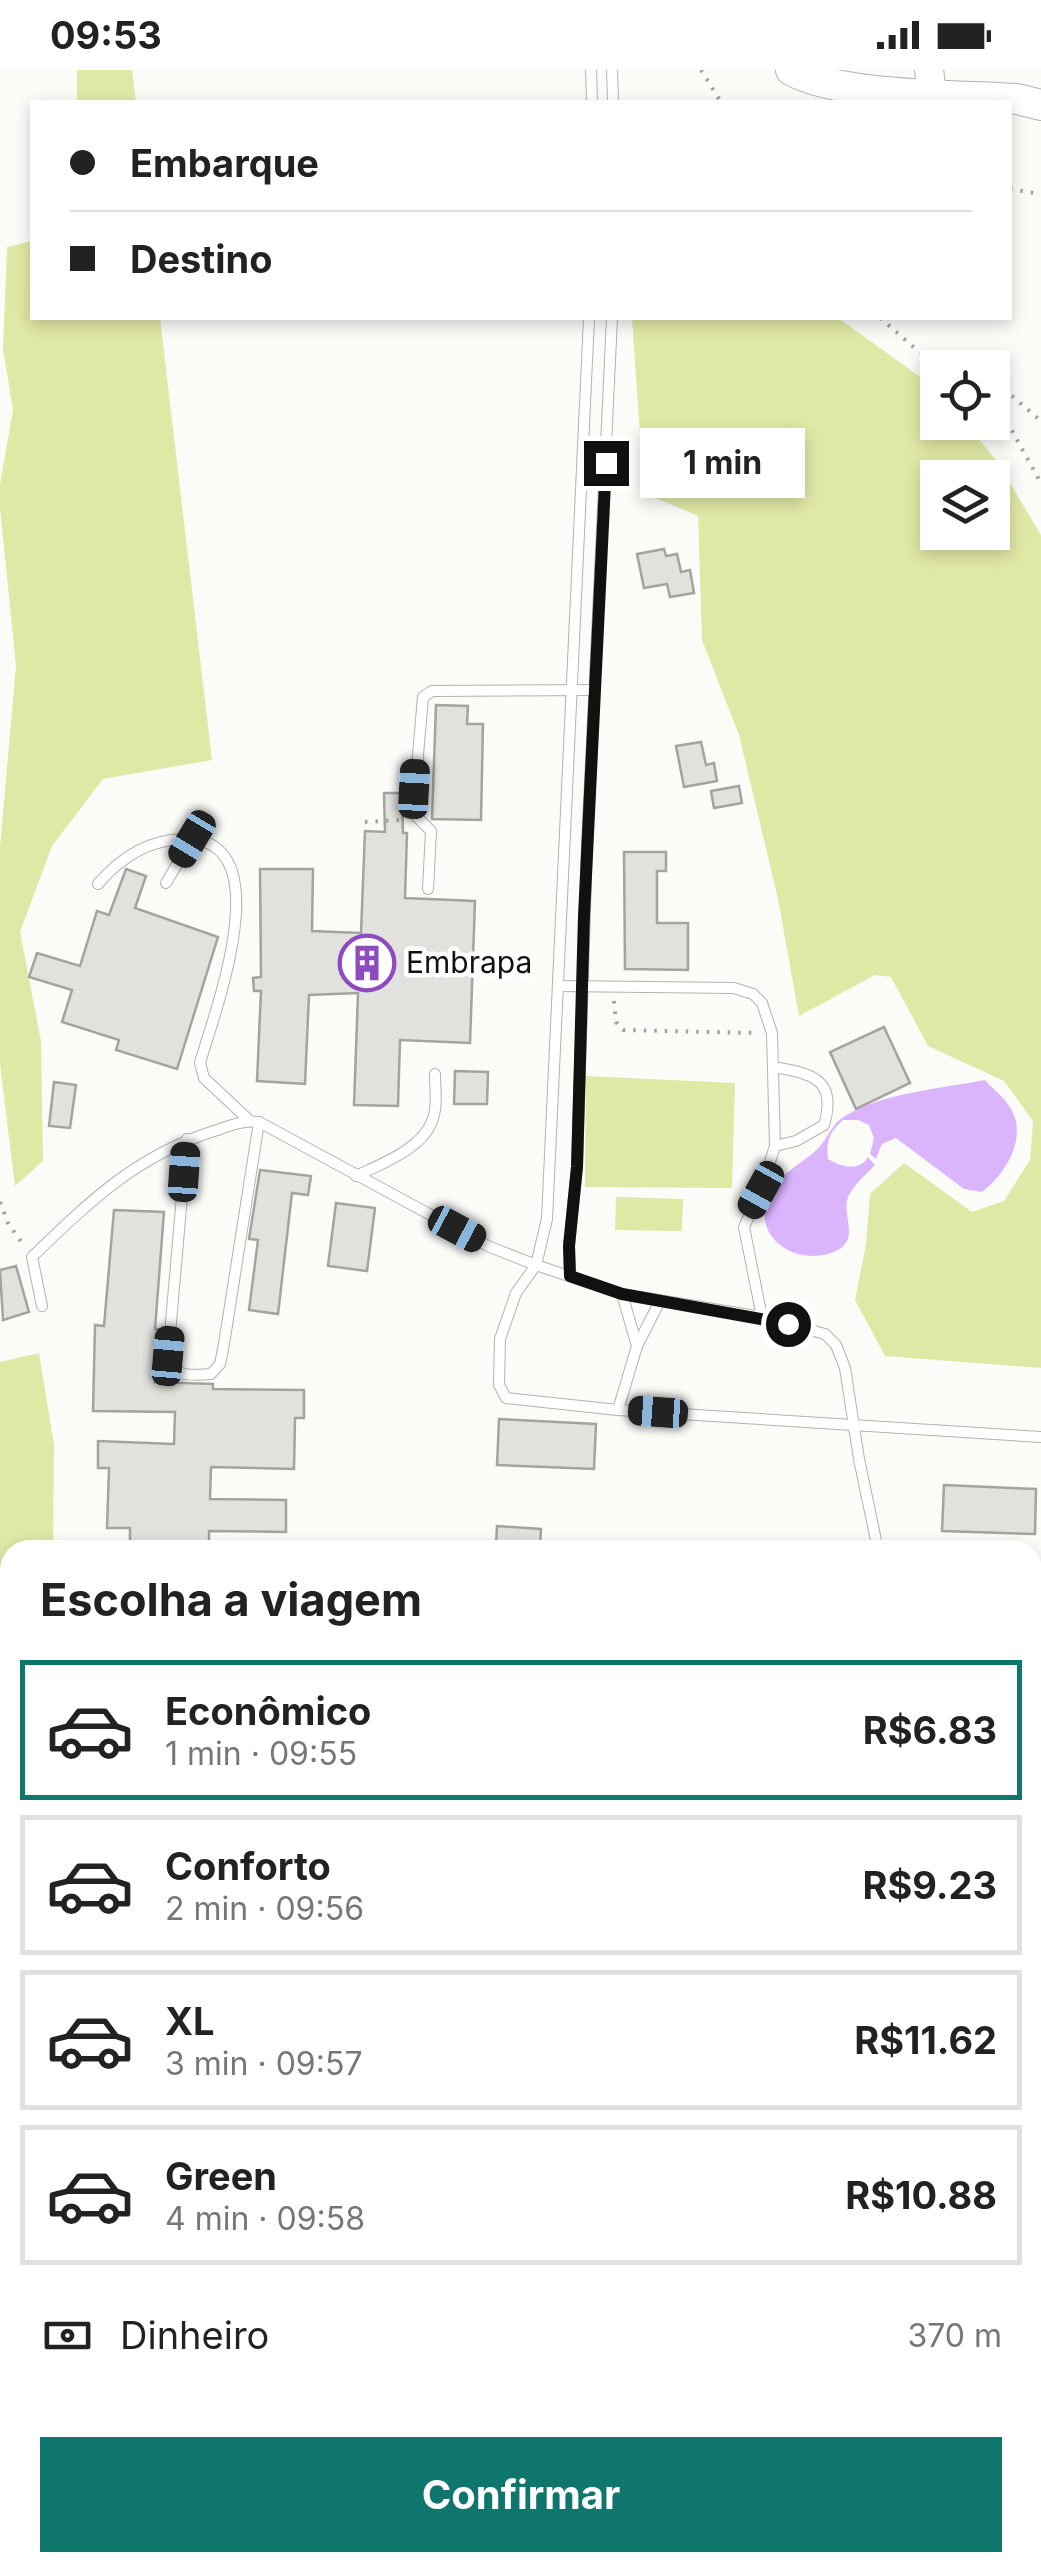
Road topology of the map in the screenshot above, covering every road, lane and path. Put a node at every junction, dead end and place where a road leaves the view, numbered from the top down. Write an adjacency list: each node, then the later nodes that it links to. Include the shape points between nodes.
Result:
1 (591, 70): 6 (lane)
2 (612, 70): 7 (lane)
3 (701, 70): 8 (path)
4 (791, 70): 5 (main road, via 840,86)
5 (930, 82): 9 (main road)
6 (592, 100)
7 (613, 100)
8 (720, 100)
9 (1041, 106)
10 (1012, 189): 11 (path)
11 (1040, 194)
12 (589, 320): 20 (lane)
13 (612, 320): 21 (lane)
14 (882, 320): 15 (path)
15 (920, 351)
16 (1010, 395): 17 (path)
17 (1041, 421)
18 (1010, 427): 19 (path)
19 (1041, 482)
20 (570, 690): 21 (lane); 22 (lane, via 426,694); 25 (lane)
21 (594, 690): 26 (lane)
22 (413, 813): 23 (path, via 392,822); 29 (lane, via 432,830)
23 (364, 822)
24 (192, 839): 27 (lane); 28 (lane, via 132,853); 36 (lane, via 222,850 237,899 236,934 201,1071)
25 (564, 845): 26 (lane); 30 (lane)
26 (587, 846): 31 (lane)
27 (166, 883)
28 (98, 884)
29 (428, 889)
30 (558, 986): 31 (lane); 41 (lane)
31 (581, 986): 32 (lane); 42 (lane)
32 (613, 986): 33 (lane, via 745,990 762,1003); 33 (path, via 616,1022 624,1030)
33 (772, 1034): 34 (lane)
34 (773, 1067): 38 (lane); 38 (lane, via 808,1072 827,1092 824,1125)
35 (434, 1074): 39 (lane, via 436,1110 422,1138)
36 (254, 1121): 37 (lane); 37 (lane, via 224,1344 210,1374 180,1375 168,1356); 39 (lane)
37 (187, 1139): 43 (lane, via 124,1174)
38 (775, 1146): 49 (lane, via 744,1227)
39 (356, 1176): 44 (lane)
40 (0, 1202): 43 (path)
41 (547, 1220): 42 (lane); 44 (lane)
42 (571, 1221): 45 (lane)
43 (32, 1257): 48 (lane)
44 (536, 1265): 45 (lane); 51 (lane, via 508,1311 500,1340 501,1391 516,1401)
45 (570, 1276): 46 (lane)
46 (622, 1294): 47 (lane); 50 (lane)
47 (660, 1301): 49 (lane); 50 (lane)
48 (42, 1306)
49 (762, 1317): 52 (lane, via 814,1330 836,1345)
50 (637, 1346): 51 (lane)
51 (618, 1410): 52 (lane)
52 (855, 1425): 53 (lane); 54 (lane)
53 (1041, 1437)
54 (876, 1540)

